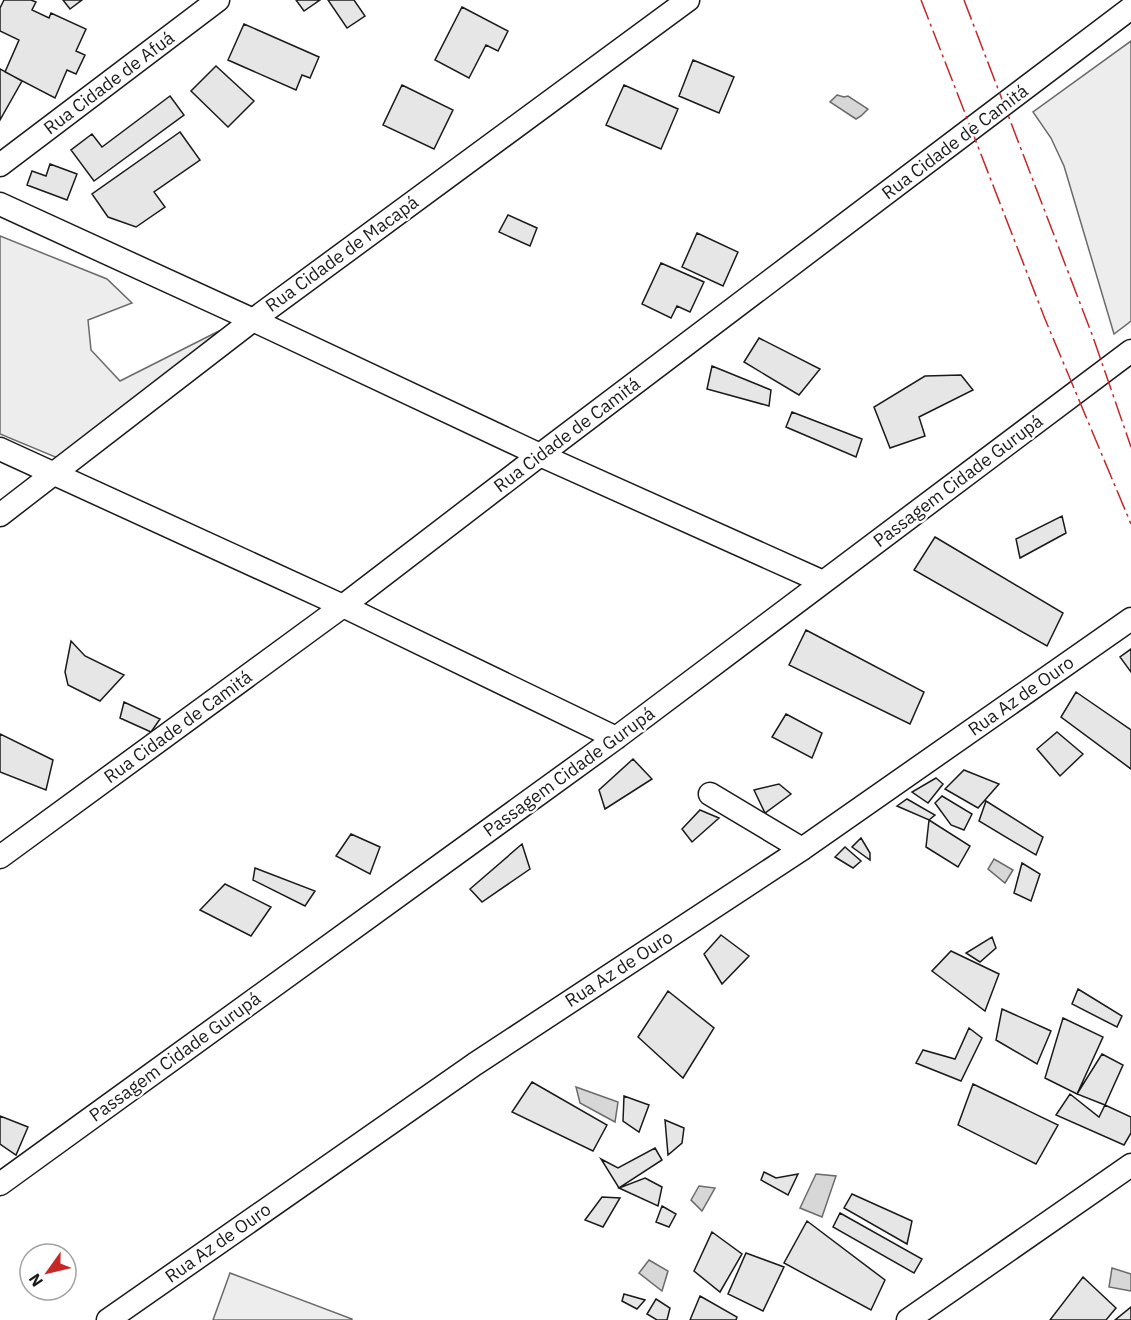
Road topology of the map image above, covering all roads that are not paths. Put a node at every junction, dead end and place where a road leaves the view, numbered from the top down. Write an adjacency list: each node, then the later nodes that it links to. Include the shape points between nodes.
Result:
1 (218, 0): 4 (street, Rua Cidade de Afuá)
2 (688, 0): 6 (street, Rua Cidade de Macapá)
3 (1131, 8): 9 (street, Rua Cidade de Camitá)
4 (0, 165)
5 (0, 204): 6 (street)
6 (253, 320): 9 (street); 10 (street, Rua Cidade de Macapá)
7 (1131, 351): 12 (street, Passagem Cidade Gurupá)
8 (0, 449): 10 (street)
9 (540, 455): 12 (street); 13 (street, Rua Cidade de Camitá)
10 (54, 474): 11 (street, Rua Cidade de Macapá); 13 (street)
11 (0, 515)
12 (823, 582): 15 (street, Passagem Cidade Gurupá)
13 (343, 606): 15 (street); 18 (street, Rua Cidade de Camitá)
14 (1131, 619): 17 (street, Rua Az de Ouro)
15 (616, 738): 20 (street, Passagem Cidade Gurupá)
16 (710, 794): 17 (street)
17 (802, 849): 21 (street, Rua Az de Ouro, via 475,1064)
18 (0, 857)
19 (1131, 1165): 22 (street)
20 (0, 1184)
21 (108, 1320)
22 (908, 1320)

